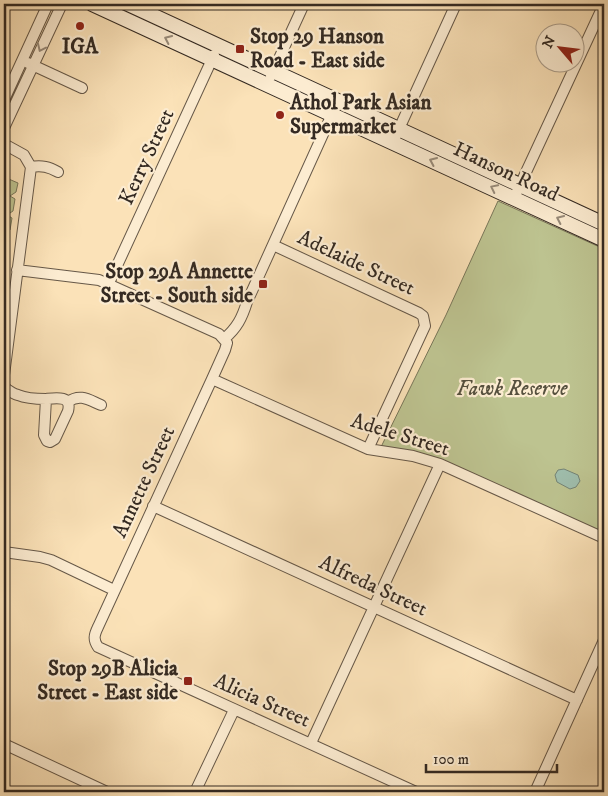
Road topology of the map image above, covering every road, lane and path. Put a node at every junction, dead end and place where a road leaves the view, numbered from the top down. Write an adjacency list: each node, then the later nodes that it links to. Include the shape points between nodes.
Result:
1 (48, 4): 10 (street)
2 (62, 4): 11 (street, one-way to 11)
3 (128, 4): 8 (main road, Hanson Road)
4 (304, 4): 12 (street)
5 (456, 4): 19 (street)
6 (604, 4): 24 (street)
7 (100, 5): 9 (main road, Hanson Road, one-way to 7)
8 (219, 46): 9 (street, Kerry Street); 12 (main road, Hanson Road)
9 (212, 59): 13 (main road, Hanson Road); 30 (street, Kerry Street)
10 (22, 60): 11 (street); 15 (street)
11 (33, 65): 14 (street); 18 (street)
12 (273, 71): 13 (street); 16 (main road, Hanson Road)
13 (267, 84): 17 (main road, Hanson Road)
14 (82, 88)
15 (4, 100)
16 (338, 101): 17 (street, Annette Street); 19 (main road, Hanson Road)
17 (332, 114): 20 (main road, Hanson Road); 28 (street, Annette Street)
18 (4, 128)
19 (399, 129): 20 (street); 24 (main road, Hanson Road)
20 (393, 142): 25 (main road, Hanson Road, one-way to 20)
21 (4, 144): 22 (street, via 24,155)
22 (31, 167): 23 (street, via 48,166); 29 (street)
23 (58, 172)
24 (520, 185): 25 (street); 26 (main road, Hanson Road)
25 (514, 198): 27 (main road, Hanson Road, one-way to 25)
26 (604, 224)
27 (604, 240)
28 (274, 245): 31 (street, Annette Street, via 238,324); 38 (street, Adelaide Street, via 423,316 425,326)
29 (17, 270): 30 (street); 32 (street)
30 (109, 283): 31 (street)
31 (222, 336): 33 (street, Annette Street, via 225,350)
32 (4, 375)
33 (212, 379): 38 (street, Adele Street); 40 (street, Annette Street)
34 (4, 387): 35 (street, via 17,395)
35 (46, 399): 36 (street, via 60,398); 36 (street, via 44,436 50,442 55,439 68,411)
36 (68, 402): 37 (street, via 81,397)
37 (102, 405)
38 (368, 449): 39 (street, Adele Street)
39 (440, 464): 41 (street, Adele Street); 44 (street)
40 (153, 506): 43 (street, Annette Street); 44 (street, Alfreda Street)
41 (604, 538)
42 (4, 552): 43 (street, via 51,560)
43 (114, 590): 46 (street, Annette Street)
44 (374, 608): 47 (street, Alfreda Street); 49 (street)
45 (604, 640): 47 (street)
46 (94, 642): 48 (street, Alicia Street, via 103,651)
47 (577, 700): 54 (street)
48 (234, 710): 49 (street, Alicia Street); 52 (street)
49 (311, 743): 53 (street, Alicia Street)
50 (4, 744): 51 (street)
51 (107, 792)
52 (195, 792)
53 (416, 792)
54 (535, 792)

